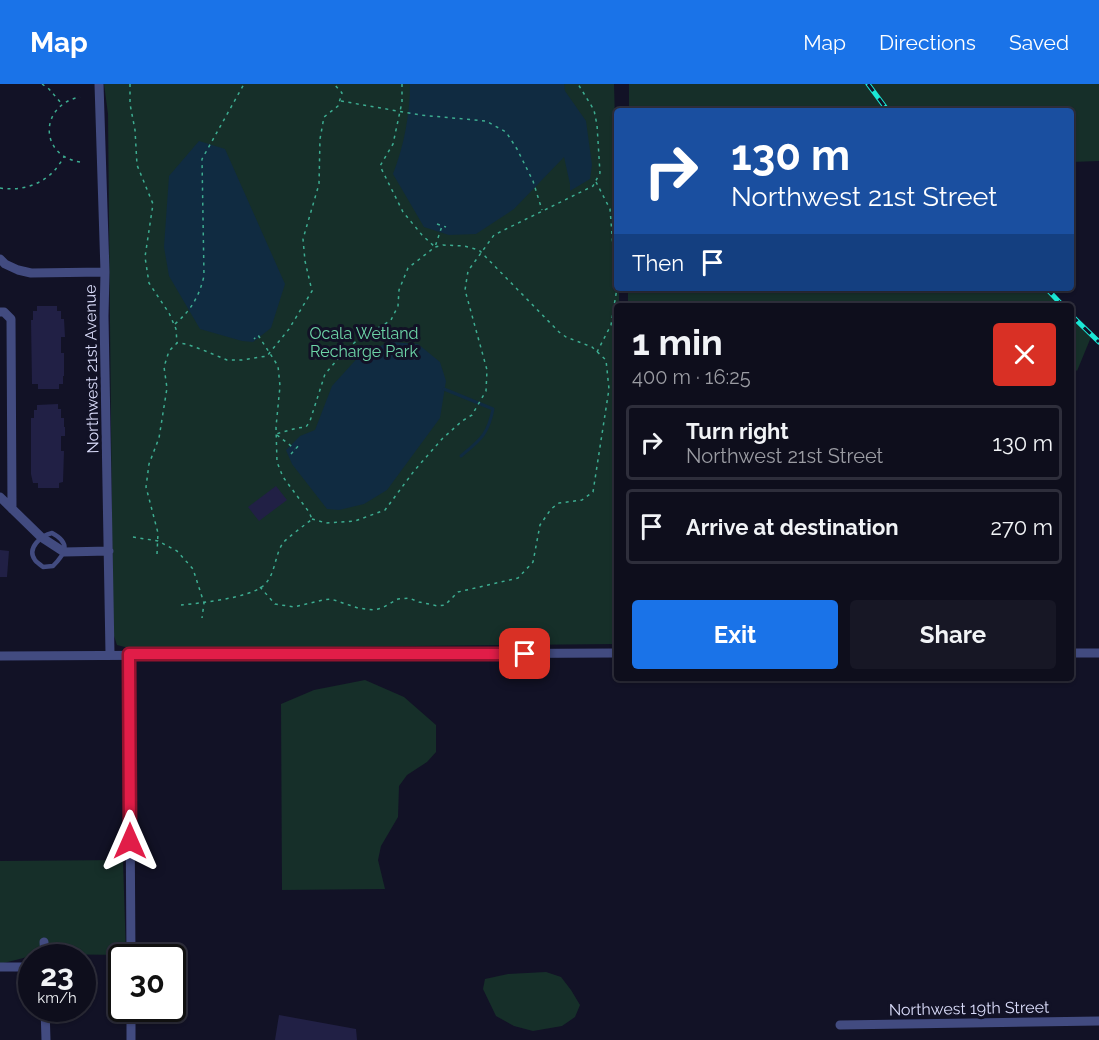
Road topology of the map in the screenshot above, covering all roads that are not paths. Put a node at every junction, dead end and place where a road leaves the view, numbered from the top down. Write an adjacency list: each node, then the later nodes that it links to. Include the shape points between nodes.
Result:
1 (99, 84): 3 (street, Northwest 21st Avenue)
2 (0, 259): 3 (street, via 31,273)
3 (105, 272): 8 (street, Northwest 21st Avenue)
4 (0, 312): 6 (street, via 11,319)
5 (0, 497): 6 (street)
6 (12, 509): 7 (street)
7 (41, 537): 9 (street); 9 (lane, via 32,554 43,567 53,566)
8 (109, 551): 9 (street); 13 (street, Northwest 21st Avenue)
9 (64, 552)
10 (614, 653): 14 (street)
11 (1074, 653): 12 (street)
12 (1099, 653)
13 (110, 654): 14 (street); 15 (street)
14 (129, 654): 16 (street)
15 (0, 656)
16 (131, 944)
17 (0, 967): 18 (street)
18 (18, 967)
19 (1099, 1021): 22 (street, Northwest 19th Street)
20 (45, 1022): 23 (street)
21 (131, 1022): 24 (street)
22 (840, 1024)
23 (46, 1040)
24 (131, 1040)

